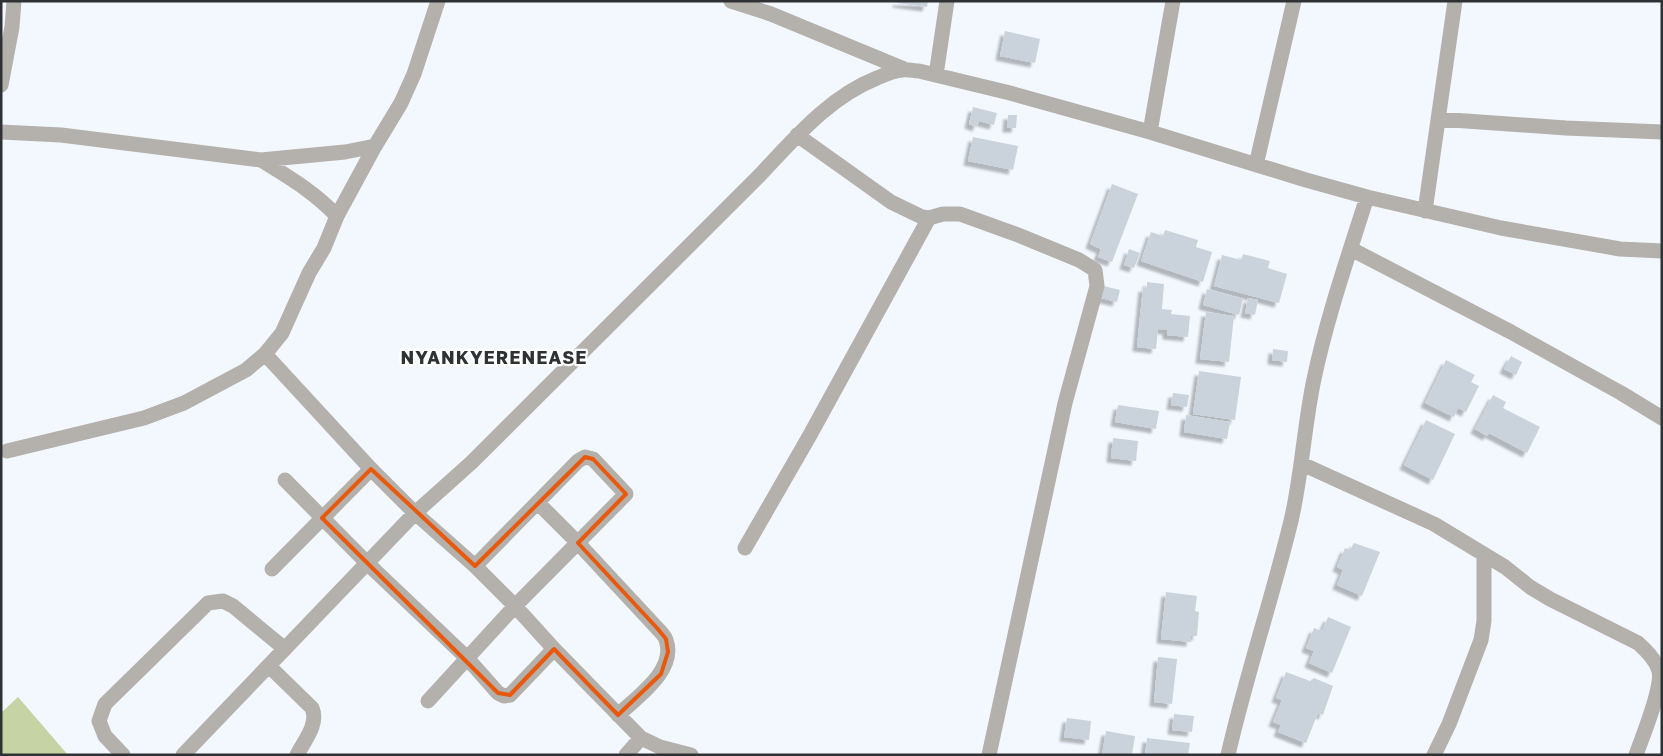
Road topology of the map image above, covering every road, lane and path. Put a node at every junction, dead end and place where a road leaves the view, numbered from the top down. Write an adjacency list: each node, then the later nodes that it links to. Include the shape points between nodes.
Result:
1 (14, 1): 11 (street)
2 (438, 1): 17 (street, via 414,74)
3 (730, 1): 8 (street)
4 (947, 1): 10 (street)
5 (1173, 1): 14 (street)
6 (1294, 1): 19 (street)
7 (1455, 1): 12 (street)
8 (771, 7): 9 (street)
9 (904, 70): 10 (street); 16 (street, via 858,86 824,110)
10 (936, 74): 14 (street)
11 (1, 85)
12 (1438, 119): 15 (street); 21 (street)
13 (1, 132): 18 (street, via 61,135)
14 (1150, 132): 19 (street)
15 (1662, 132)
16 (797, 135): 23 (street, via 891,202 922,218); 33 (street, via 472,462)
17 (375, 146): 18 (street); 22 (street)
18 (260, 160): 22 (street, via 320,198)
19 (1256, 165): 20 (street)
20 (1367, 197): 21 (street); 24 (street)
21 (1425, 211): 25 (street, via 1563,240)
22 (337, 216): 26 (street, via 282,333)
23 (929, 218): 36 (street); 56 (street, via 960,214 1062,253 1095,270 1097,286 1065,403)
24 (1351, 249): 27 (street, via 1511,332); 29 (street, via 1332,307 1314,380)
25 (1662, 251)
26 (265, 354): 28 (street, via 246,370 184,403 144,418); 30 (street)
27 (1662, 418)
28 (7, 451)
29 (1302, 464): 37 (street, via 1434,524); 57 (street, via 1276,582)
30 (371, 469): 33 (street); 34 (street)
31 (285, 480): 34 (street)
32 (538, 503): 35 (street); 35 (street, via 578,461 593,459 626,494); 39 (street)
33 (415, 513): 38 (street); 39 (street)
34 (322, 518): 38 (street); 40 (street)
35 (578, 543): 41 (street); 49 (street, via 666,639 667,662 661,674)
36 (745, 548)
37 (1484, 555): 42 (street, via 1558,604); 58 (street, via 1481,640)
38 (368, 564): 43 (street); 46 (street)
39 (475, 566): 41 (street)
40 (272, 569)
41 (515, 606): 45 (street); 46 (street)
42 (1638, 643): 44 (street); 59 (street, via 1648,652 1659,676 1658,690)
43 (285, 649): 47 (street); 51 (street, via 223,600 208,603 104,704 99,721 105,736)
44 (1662, 649)
45 (554, 650): 46 (street, via 510,695 504,696); 49 (street)
46 (467, 658): 48 (street)
47 (269, 666): 52 (street); 53 (street, via 314,712 314,722)
48 (428, 701)
49 (618, 715): 50 (street)
50 (641, 738): 54 (street); 55 (street)
51 (123, 755)
52 (182, 755)
53 (297, 755)
54 (626, 755)
55 (690, 755)
56 (989, 755)
57 (1228, 755)
58 (1434, 755)
59 (1636, 755)

